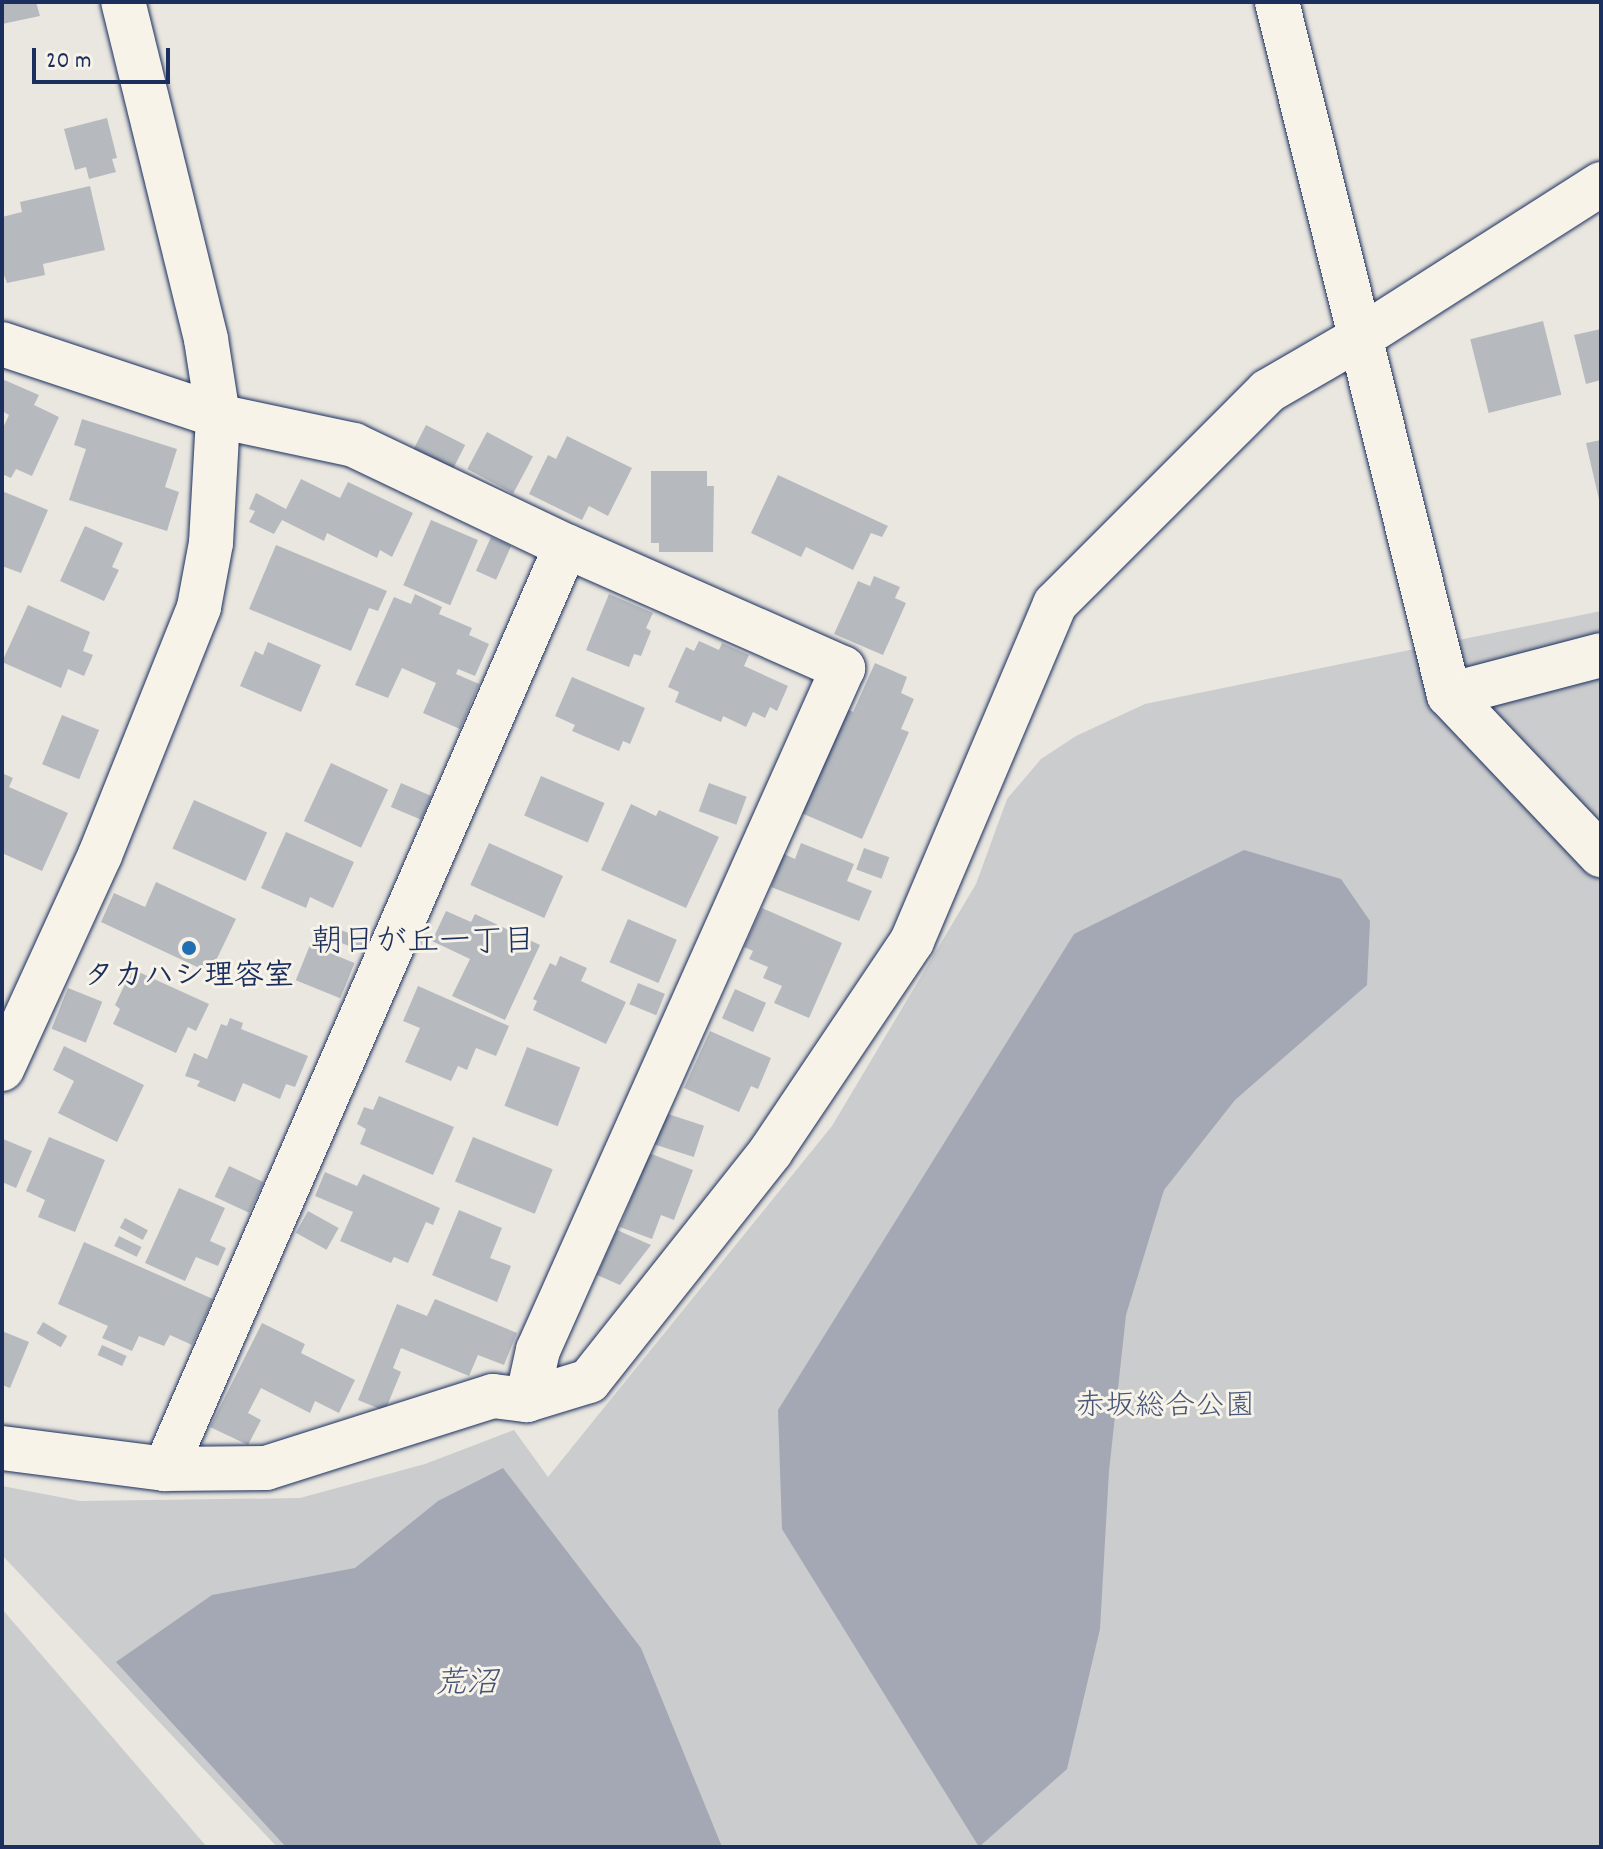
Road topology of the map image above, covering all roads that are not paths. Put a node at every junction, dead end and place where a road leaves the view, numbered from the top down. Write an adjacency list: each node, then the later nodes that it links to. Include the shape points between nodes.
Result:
1 (123, 2): 6 (street, via 206,339)
2 (1277, 2): 4 (street)
3 (1601, 184): 4 (street)
4 (1361, 337): 9 (street); 12 (street, via 1268,391 1055,604 912,941 771,1151 589,1381)
5 (2, 344): 6 (street)
6 (218, 416): 7 (street, via 354,445); 11 (street, via 211,543 199,607 100,855)
7 (566, 546): 12 (street, via 843,668 538,1350); 14 (street)
8 (1601, 655): 9 (street)
9 (1449, 695): 10 (street)
10 (1601, 855)
11 (2, 1069)
12 (527, 1400): 14 (street, via 493,1396 266,1468)
13 (2, 1448): 14 (street)
14 (165, 1469)

